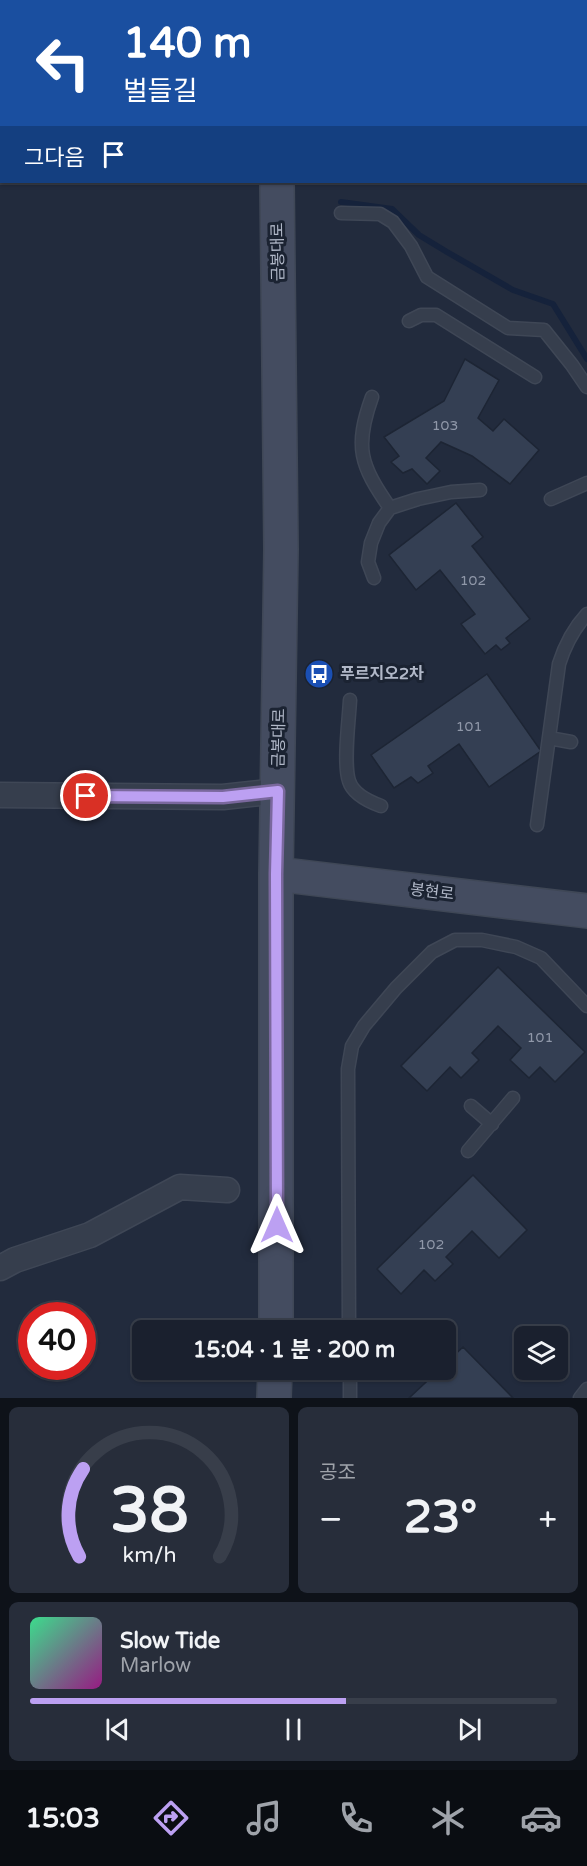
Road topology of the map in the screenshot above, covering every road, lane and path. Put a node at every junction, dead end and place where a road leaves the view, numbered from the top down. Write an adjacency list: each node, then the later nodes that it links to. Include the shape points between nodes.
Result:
1 (277, 183): 16 (street, 금봉대로)
2 (341, 213): 5 (lane, via 380,214 393,222 427,277 508,328 543,330)
3 (409, 321): 4 (lane, via 421,315 436,315)
4 (535, 377)
5 (587, 387)
6 (372, 397): 10 (lane, via 363,421 363,463)
7 (587, 483): 9 (lane)
8 (480, 490): 10 (lane, via 451,492)
9 (551, 499)
10 (390, 508): 11 (lane, via 371,543 369,562)
11 (374, 578)
12 (587, 614): 14 (lane, via 565,645 559,664)
13 (350, 700): 18 (lane, via 349,783 368,802)
14 (549, 738): 15 (lane); 19 (lane)
15 (571, 742)
16 (278, 791): 17 (street, via 223,797); 20 (street, 금봉대로)
17 (0, 795)
18 (381, 806)
19 (537, 825)
20 (276, 874): 21 (street, 봉현로); 29 (street, 금봉대로)
21 (587, 911)
22 (587, 1006): 30 (lane, via 541,958 516,947 482,940 455,940 432,952 364,1026 352,1046 348,1069)
23 (513, 1098): 25 (lane)
24 (471, 1106): 25 (lane)
25 (492, 1124): 26 (lane)
26 (468, 1151)
27 (227, 1190): 28 (street, via 180,1187 90,1235)
28 (0, 1268)
29 (276, 1320)
30 (350, 1320)
31 (275, 1380): 34 (street)
32 (350, 1380): 35 (lane)
33 (587, 1389): 36 (lane)
34 (274, 1398)
35 (350, 1398)
36 (579, 1398)

